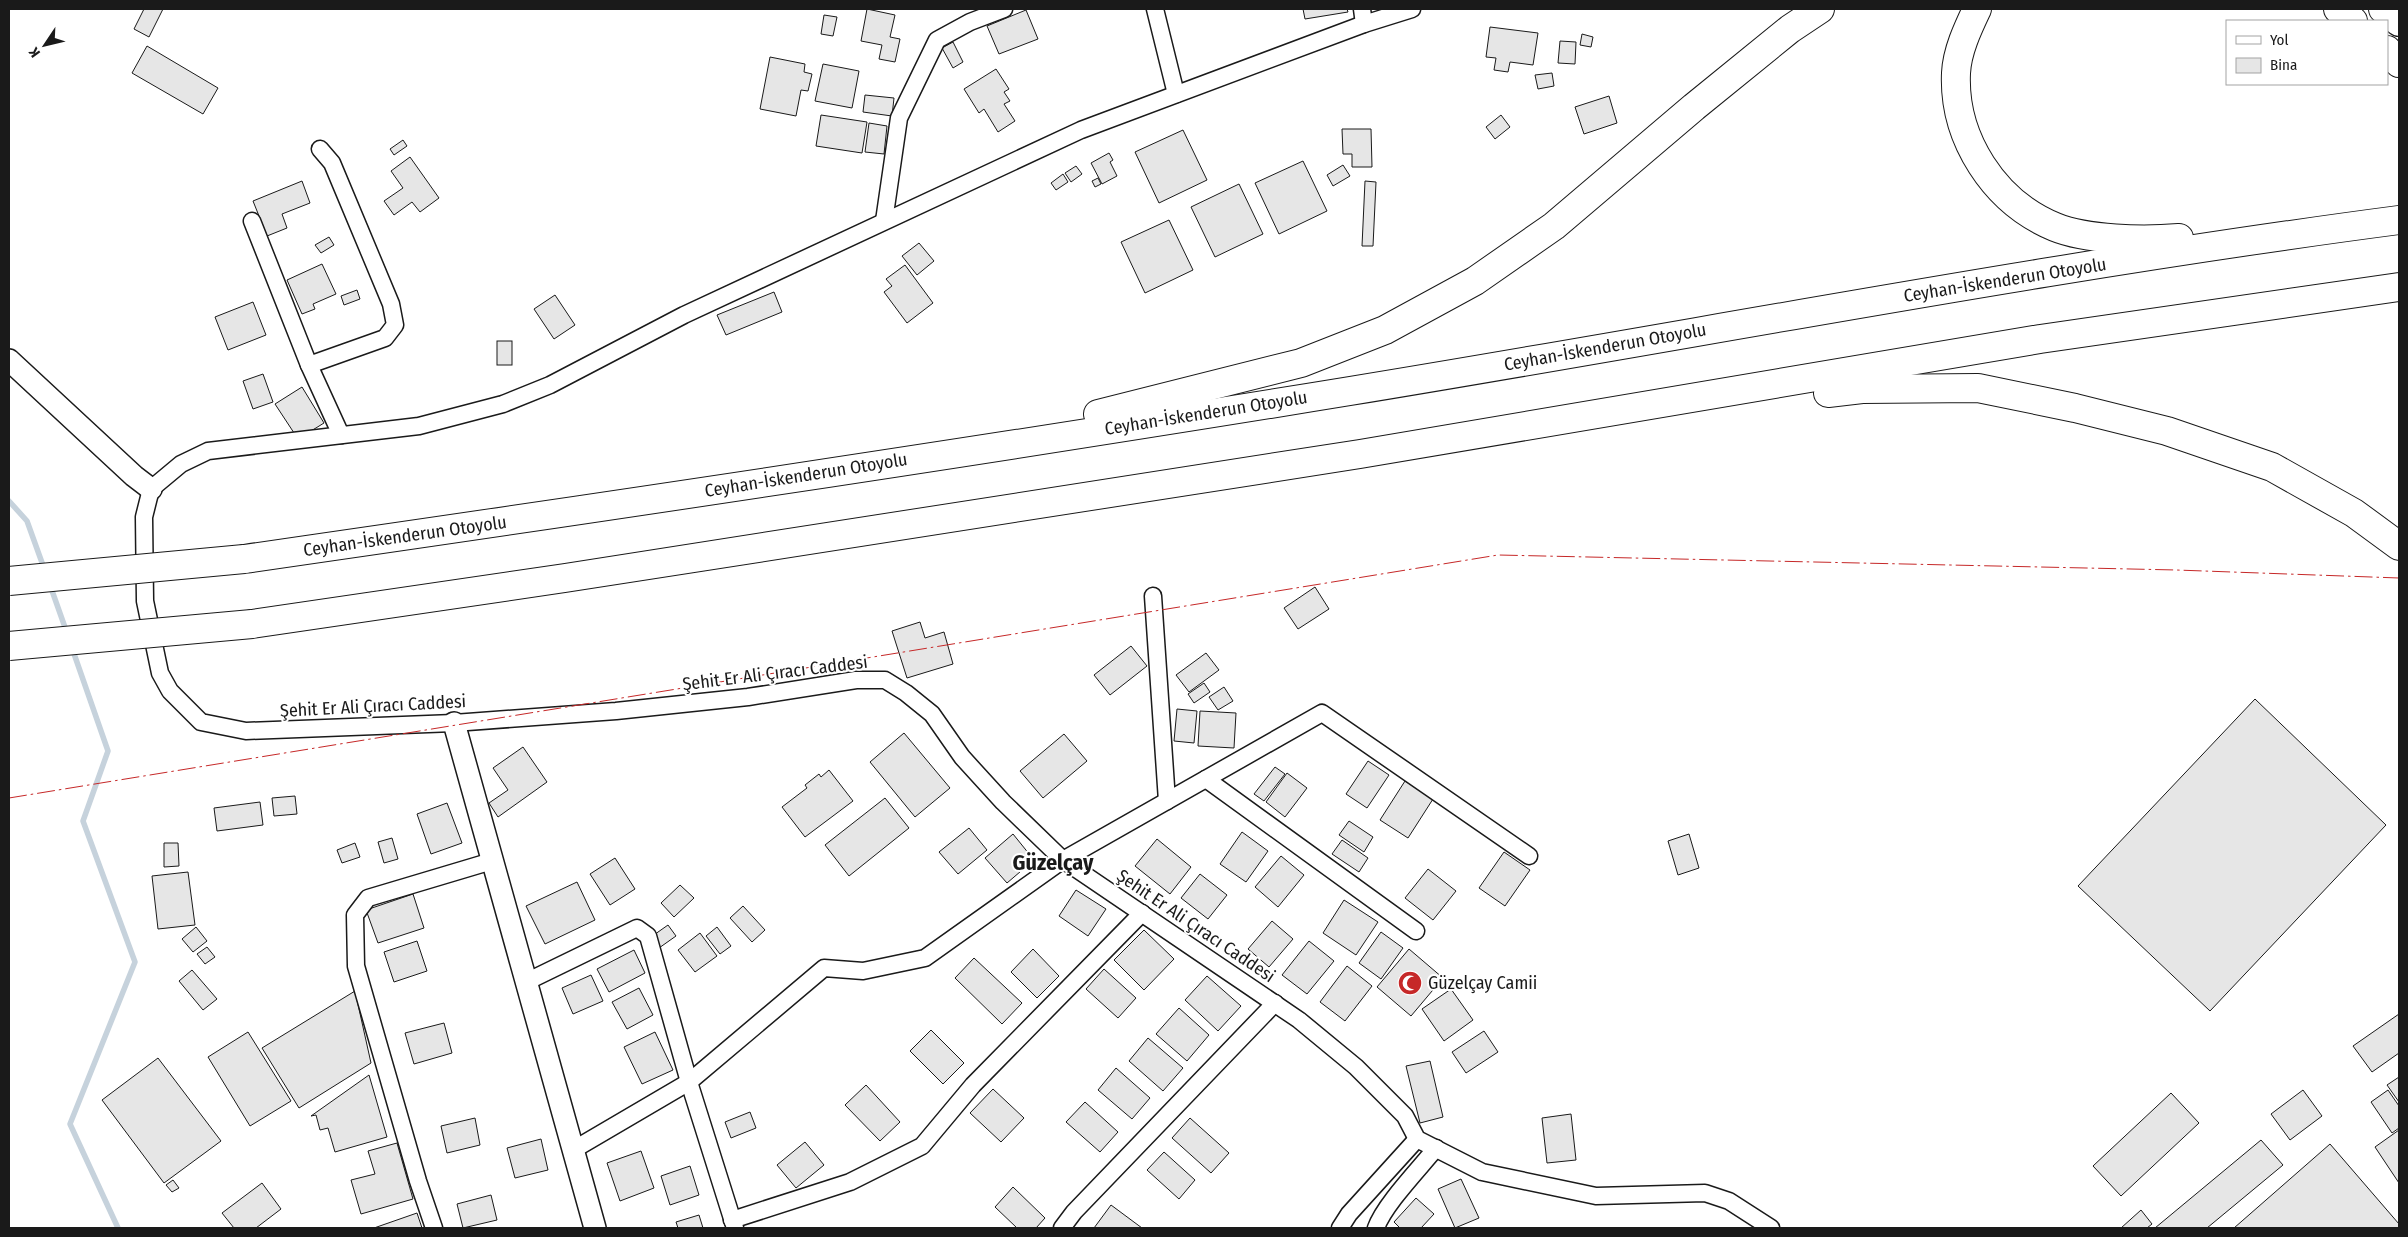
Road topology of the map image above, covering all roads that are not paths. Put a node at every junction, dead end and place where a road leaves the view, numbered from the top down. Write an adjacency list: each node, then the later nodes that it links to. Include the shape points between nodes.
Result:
1 (1004, 9): 17 (street, via 937,40 899,118)
2 (1155, 9): 13 (street)
3 (1412, 9): 8 (street)
4 (1820, 9): 24 (highway, via 1790,29 1694,107 1554,226 1476,281 1385,330 1302,363)
5 (1977, 9): 18 (highway, via 1965,36 1956,72 1958,109 1969,144 1990,179 2018,207 2055,227 2108,238 2168,239)
6 (2338, 9): 9 (highway)
7 (2383, 9): 10 (highway)
8 (1363, 16): 13 (street)
9 (2352, 20)
10 (2399, 22)
11 (2388, 51): 12 (highway)
12 (2399, 62)
13 (1176, 94): 17 (street, via 1081,130)
14 (320, 149): 21 (street, via 336,172 390,304 395,325 385,338)
15 (2399, 220): 18 (highway, Ceyhan-İskenderun Otoyolu)
16 (252, 221): 21 (street)
17 (884, 221): 22 (street, via 684,315 550,385 503,404 418,426)
18 (2372, 224): 24 (highway, Ceyhan-İskenderun Otoyolu, via 2029,275 1340,392)
19 (2399, 287): 23 (highway, via 2040,340)
20 (9, 360): 25 (street)
21 (309, 365): 22 (street)
22 (341, 435): 25 (street, via 208,451 181,464)
23 (1360, 454): 26 (highway, via 1862,389 1978,388 2075,408 2167,432 2272,467 2354,514); 29 (highway, bridge, via 252,624)
24 (860, 467): 27 (highway, Ceyhan-İskenderun Otoyolu, bridge, via 244,559)
25 (151, 489): 30 (street, Şehit Er Ali Çıracı Caddesi, via 144,517 145,600 160,673 170,691 201,722 246,731)
26 (2399, 546)
27 (9, 581)
28 (1152, 596): 32 (street)
29 (9, 646)
30 (454, 723): 34 (street, Şehit Er Ali Çıracı Caddesi, via 616,711 748,697 856,680 885,680 932,714 962,757); 35 (street)
31 (1206, 779): 32 (street); 33 (street, via 1322,713); 37 (street)
32 (1167, 801): 34 (street)
33 (1529, 856)
34 (1063, 860): 36 (street, Şehit Er Ali Çıracı Caddesi); 40 (street, via 924,958 863,972 824,968)
35 (492, 861): 38 (street); 45 (street, via 368,898 355,915 356,966)
36 (1142, 913): 39 (street, Şehit Er Ali Çıracı Caddesi); 44 (street, via 973,1085 922,1146 850,1182)
37 (1416, 931)
38 (526, 982): 40 (street, via 637,928 643,931 648,936); 43 (street)
39 (1275, 1003): 41 (street, Şehit Er Ali Çıracı Caddesi, via 1356,1067 1405,1116); 47 (street)
40 (689, 1082): 43 (street); 44 (street)
41 (1417, 1139): 42 (street); 48 (street)
42 (1436, 1148): 49 (street, via 1384,1211); 50 (street, via 1482,1172 1596,1196 1705,1194 1729,1200)
43 (573, 1150): 46 (street)
44 (734, 1224)
45 (434, 1228)
46 (595, 1228)
47 (1062, 1228)
48 (1340, 1228)
49 (1376, 1228)
50 (1771, 1228)

